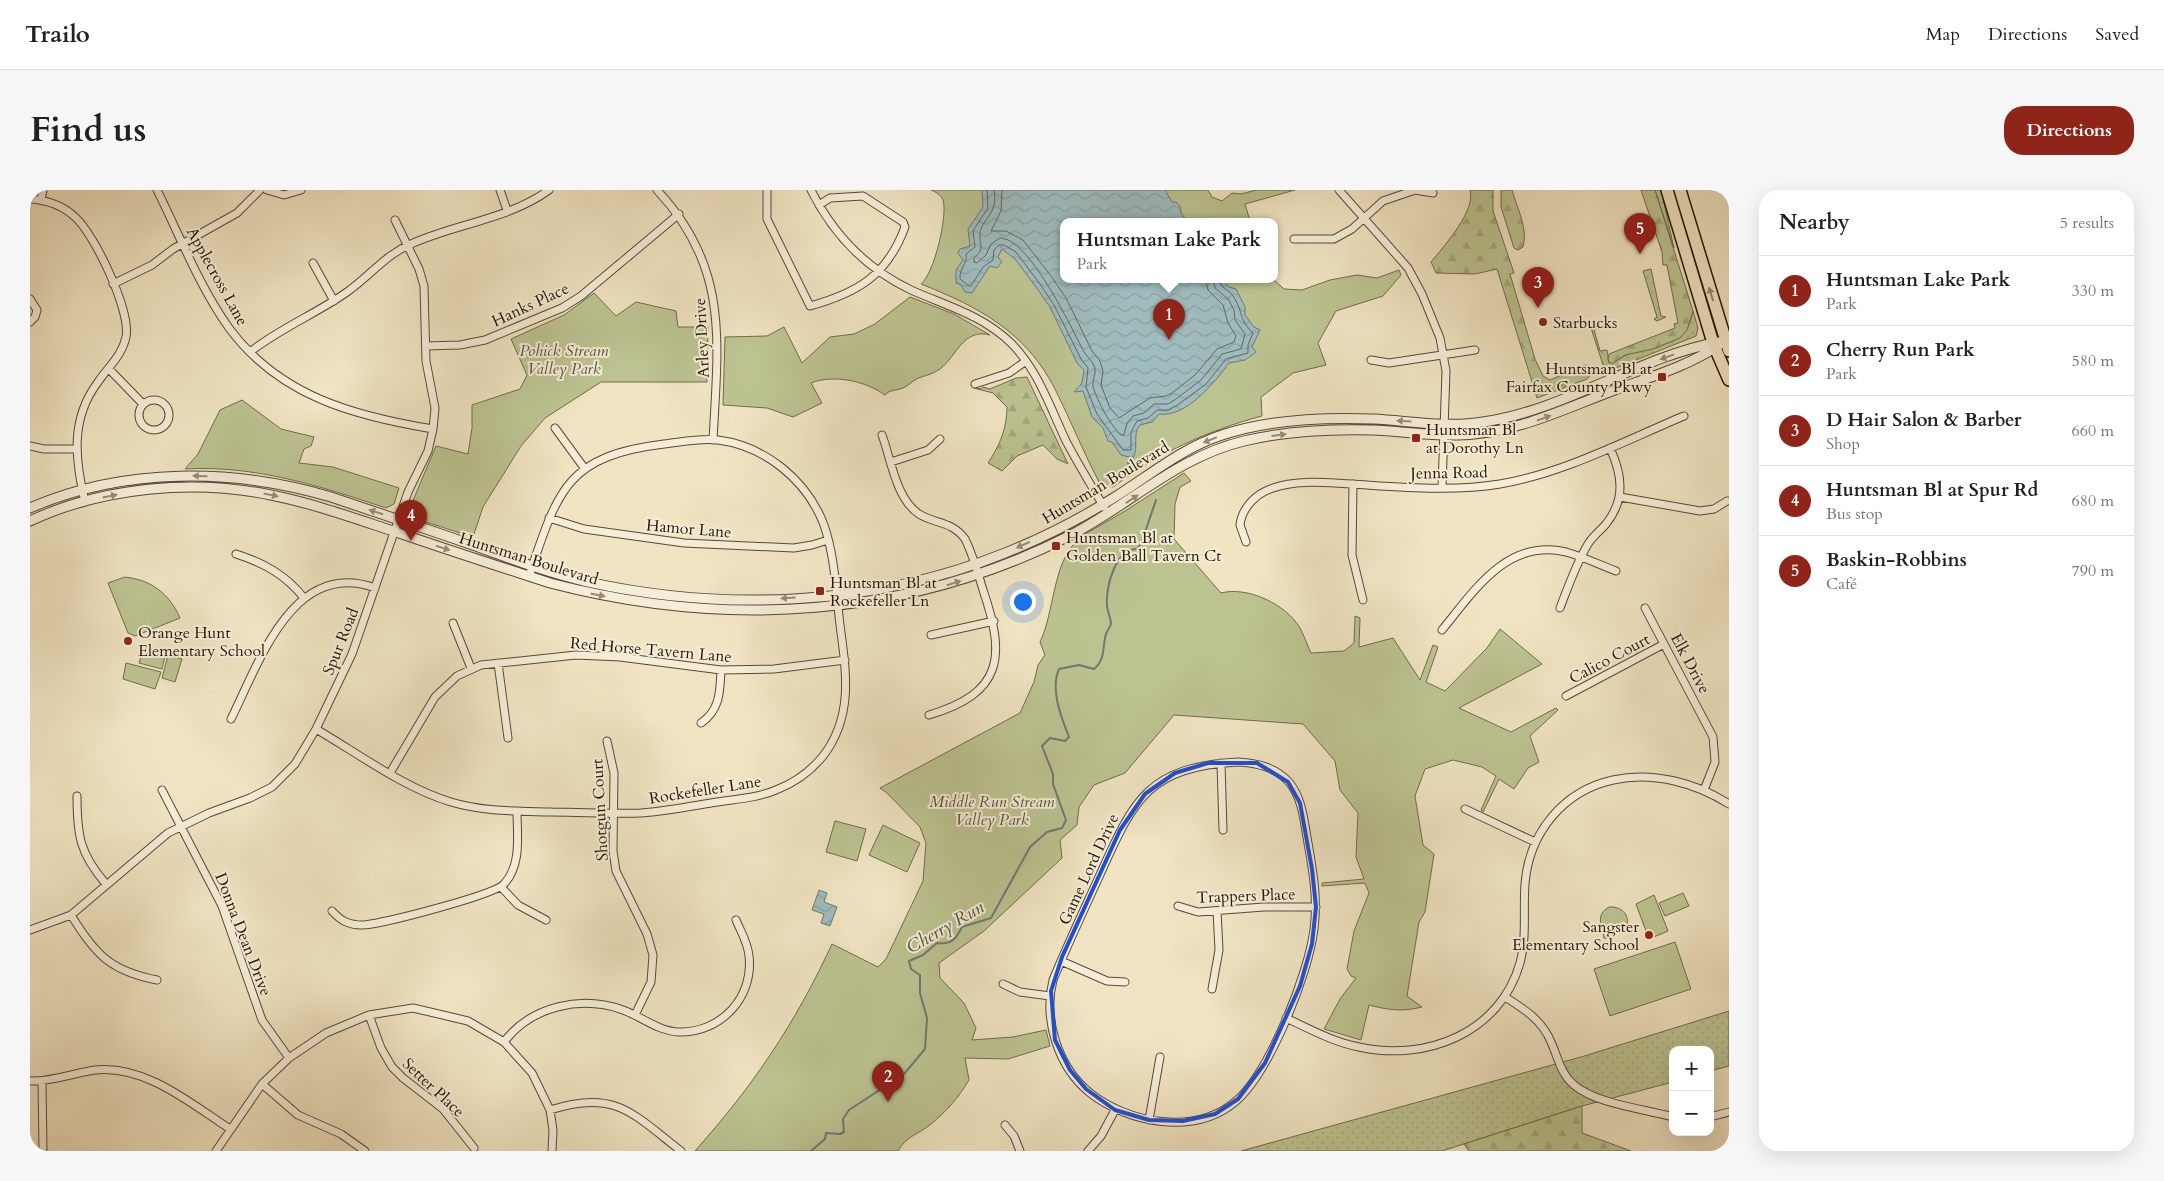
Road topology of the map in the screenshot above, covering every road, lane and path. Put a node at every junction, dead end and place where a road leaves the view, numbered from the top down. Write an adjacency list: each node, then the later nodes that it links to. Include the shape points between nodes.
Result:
1 (43, 190): 16 (street)
2 (157, 190): 23 (street, Applecross Lane)
3 (260, 190): 23 (street, via 237,214)
4 (266, 190): 5 (street, via 284,195)
5 (301, 190)
6 (500, 190): 18 (street)
7 (549, 190): 18 (street)
8 (657, 190): 19 (street, Arley Drive)
9 (767, 190): 26 (street, via 767,220 810,306 834,299)
10 (811, 190): 17 (street)
11 (1339, 190): 20 (street)
12 (1668, 190): 31 (highway)
13 (1680, 190): 31 (highway, one-way to 13)
14 (1433, 193): 20 (street, via 1415,190 1388,198 1378,203)
15 (30, 199): 16 (street)
16 (41, 200): 27 (street, via 61,207 80,222)
17 (819, 205): 26 (street, via 844,241); 26 (street, via 830,198 863,196 903,222 905,228 901,240)
18 (507, 210): 24 (street)
19 (679, 214): 32 (street, Hanks Place, via 581,296 562,308 484,340 460,345); 49 (street, Arley Drive, via 701,254 715,301 717,383)
20 (1363, 219): 22 (street, via 1334,239); 35 (street, via 1413,276)
21 (395, 220): 24 (street, Spur Road)
22 (1294, 239)
23 (183, 243): 27 (street, via 152,265); 34 (street, Applecross Lane, via 220,314)
24 (408, 245): 29 (street, via 385,258); 32 (street, Spur Road, via 424,286)
25 (313, 263): 29 (street)
26 (879, 272): 37 (street, via 980,319 1010,343)
27 (113, 284): 38 (street, via 124,309 127,326 124,345)
28 (30, 299): 30 (street, via 37,310)
29 (334, 301): 34 (street)
30 (30, 322)
31 (1722, 344): 39 (highway); 43 (street, Huntsman Boulevard, one-way to 43, via 1699,346 1517,415 1484,422); 47 (street, Huntsman Boulevard, one-way to 31, via 1488,433 1520,426 1686,363)
32 (426, 346): 45 (street, Spur Road, via 435,408)
33 (1475, 350): 35 (street)
34 (250, 352): 45 (street, Applecross Lane, via 280,378 326,402 366,416)
35 (1444, 355): 36 (street, via 1389,363); 43 (street)
36 (1371, 360)
37 (1026, 361): 40 (street, via 1009,373); 61 (street)
38 (109, 369): 41 (street); 52 (street, via 94,386 83,407)
39 (1729, 380)
40 (975, 384)
41 (144, 404): 41 (street, via 155,400 163,403 169,413 164,425 153,429 142,424 140,412)
42 (1684, 416): 51 (street, Jenna Road)
43 (1444, 424): 47 (street); 61 (street, Huntsman Boulevard, one-way to 61, via 1324,419 1276,423 1238,431 1183,452)
44 (555, 428): 54 (street)
45 (433, 429): 65 (street, Spur Road, via 428,451)
46 (882, 435): 53 (street)
47 (1444, 435): 56 (street); 63 (street, Huntsman Boulevard, one-way to 47, via 1189,462 1240,442 1278,434 1325,430)
48 (940, 439): 53 (street, via 928,450)
49 (713, 440): 54 (street, Rockefeller Lane, via 626,450); 68 (street, Rockefeller Lane, via 752,450 786,471 813,503)
50 (30, 446): 52 (street)
51 (1610, 448): 56 (street, Jenna Road, via 1556,470 1517,481 1475,487); 58 (street, via 1619,471)
52 (76, 449): 57 (street)
53 (891, 462): 72 (street, via 902,493 911,507 922,516 948,524 960,533)
54 (585, 469): 64 (street, Rockefeller Lane, via 561,494)
55 (1353, 484): 56 (street, Jenna Road); 69 (street, Jenna Road, via 1301,483 1264,491 1250,502 1240,520 1240,531); 80 (street, via 1352,555)
56 (1442, 487)
57 (82, 491): 60 (street); 62 (street, Huntsman Boulevard); 65 (street, Huntsman Boulevard, one-way to 57, via 299,488 213,476 162,477)
58 (1620, 497): 59 (street, via 1700,511 1714,509); 71 (street, via 1610,518 1592,538)
59 (1727, 501)
60 (85, 502): 66 (street, Huntsman Boulevard); 67 (street, Huntsman Boulevard, one-way to 67, via 153,489 235,489 304,503)
61 (1102, 505): 63 (street); 72 (street, Huntsman Boulevard, one-way to 72, via 1040,538)
62 (30, 508)
63 (1108, 514): 75 (street, Huntsman Boulevard, via 1045,548)
64 (550, 518): 68 (street, Hamor Lane, via 584,529 684,542 794,548); 73 (street, Rockefeller Lane)
65 (398, 520): 67 (street, Spur Road); 73 (street, Huntsman Boulevard)
66 (30, 521)
67 (394, 532): 76 (street, Huntsman Boulevard, one-way to 76); 77 (street, Spur Road)
68 (828, 540): 78 (street, Rockefeller Lane)
69 (1246, 542)
70 (236, 554): 79 (street, via 279,572)
71 (1581, 557): 74 (street); 82 (street); 86 (street, via 1543,550 1509,560 1483,579)
72 (975, 564): 75 (street); 78 (street, Huntsman Boulevard, via 923,579)
73 (532, 566): 76 (street, Rockefeller Lane); 78 (street, Huntsman Boulevard, one-way to 73, via 759,600 679,596 587,581)
74 (1616, 571)
75 (978, 575): 81 (street, Huntsman Boulevard, one-way to 75, via 926,590); 84 (street)
76 (529, 576): 81 (street, Huntsman Boulevard, one-way to 81, via 584,592 678,608 759,611)
77 (375, 588): 79 (street, via 359,582 339,582 326,585); 97 (street, Spur Road, via 352,654)
78 (837, 594): 81 (street, Rockefeller Lane)
79 (304, 598): 95 (street, via 273,636)
80 (1363, 600)
81 (838, 605): 89 (street, Rockefeller Lane)
82 (1560, 608)
83 (1645, 608): 88 (street, Elk Drive)
84 (994, 621): 87 (street); 94 (street, via 996,652 992,669 984,682 963,703)
85 (453, 622): 91 (street)
86 (1442, 630)
87 (931, 635)
88 (1664, 644): 93 (street, Calico Court); 103 (street, Elk Drive, via 1713,737 1715,762)
89 (845, 660): 92 (street, Red Horse Tavern Lane, via 774,669); 108 (street, Rockefeller Lane, via 847,693 839,727 822,757 798,779 778,790 754,797 664,811)
90 (498, 663): 91 (street, Red Horse Tavern Lane); 92 (street, Red Horse Tavern Lane, via 590,655); 98 (street)
91 (471, 668): 101 (street, Red Horse Tavern Lane, via 452,680 435,697)
92 (721, 670): 96 (street, via 717,706)
93 (1566, 696)
94 (929, 715)
95 (231, 719)
96 (701, 723)
97 (316, 729): 101 (street, Rockefeller Lane); 109 (street, Spur Road, via 296,764 272,786)
98 (508, 738)
99 (608, 741): 108 (street, Shotgun Court, via 614,774)
100 (1221, 763): 110 (street); 115 (street, Game Lord Drive, via 1252,762 1265,766 1282,776 1294,790 1305,827); 122 (street, Game Lord Drive, via 1198,765 1175,773 1155,786 1137,804 1120,830)
101 (390, 773): 107 (street, Rockefeller Lane, via 449,802 489,810)
102 (162, 790): 109 (street, Donna Dean Drive)
103 (1704, 790): 105 (street); 111 (street, via 1656,778 1604,782 1582,791 1564,804)
104 (77, 796): 112 (street, via 81,847 87,861)
105 (1729, 804)
106 (1464, 809): 111 (street)
107 (517, 811): 108 (street, Rockefeller Lane); 113 (street, via 516,865)
108 (614, 813): 130 (street, Shotgun Court, via 616,871 647,934 653,955 651,982)
109 (181, 826): 112 (street, Spur Road, via 154,842); 133 (street, Donna Dean Drive, via 222,906 262,1020)
110 (1223, 830)
111 (1535, 842): 128 (street, via 1526,873 1522,954)
112 (106, 884): 118 (street, Spur Road)
113 (501, 887): 116 (street, via 374,924 347,923); 119 (street, via 518,905)
114 (1178, 906): 117 (street, Trappers Place, via 1191,911)
115 (1316, 907): 117 (street, Trappers Place); 131 (street, Game Lord Drive, via 1308,961)
116 (332, 911)
117 (1217, 911): 126 (street, via 1219,950)
118 (71, 915): 121 (street, Spur Road); 123 (street, via 88,943 104,959 121,970)
119 (546, 920)
120 (736, 920): 130 (street, via 748,948 750,970 743,994 729,1013 701,1029 679,1032 656,1026)
121 (30, 930)
122 (1061, 961): 124 (street, via 1106,981); 127 (street, Game Lord Drive)
123 (157, 980)
124 (1125, 982)
125 (1003, 984): 127 (street, via 1020,992)
126 (1212, 988)
127 (1050, 996): 139 (street, Game Lord Drive, via 1053,1031 1065,1063 1086,1089)
128 (1505, 997): 131 (street, via 1488,1016 1463,1035 1408,1051 1382,1051 1348,1044); 141 (street, via 1540,1023 1564,1073 1580,1090)
129 (370, 1015): 132 (street, via 413,1008 468,1021); 133 (street, via 326,1033); 146 (street, Setter Place, via 381,1048 392,1067 443,1109)
130 (635, 1015): 132 (street, via 602,1005 563,1006 527,1020)
131 (1286, 1018): 143 (street, Game Lord Drive, via 1258,1074 1233,1104 1200,1118)
132 (504, 1042): 138 (street, via 532,1073)
133 (289, 1058): 137 (street)
134 (1160, 1058): 143 (street)
135 (30, 1082): 136 (street)
136 (42, 1082): 145 (street, via 95,1070 129,1073 164,1086); 147 (street)
137 (262, 1084): 145 (street); 149 (street, via 298,1115 341,1134)
138 (550, 1110): 150 (street); 151 (street, via 583,1101 610,1104 638,1117)
139 (1115, 1110): 143 (street, Game Lord Drive); 153 (street, via 1101,1136)
140 (1729, 1112): 142 (street)
141 (1669, 1116)
142 (1714, 1116)
143 (1149, 1120)
144 (1005, 1125): 152 (street)
145 (230, 1129): 148 (street)
146 (474, 1148)
147 (42, 1151)
148 (216, 1151)
149 (364, 1151)
150 (552, 1151)
151 (681, 1151)
152 (1020, 1151)
153 (1088, 1151)

